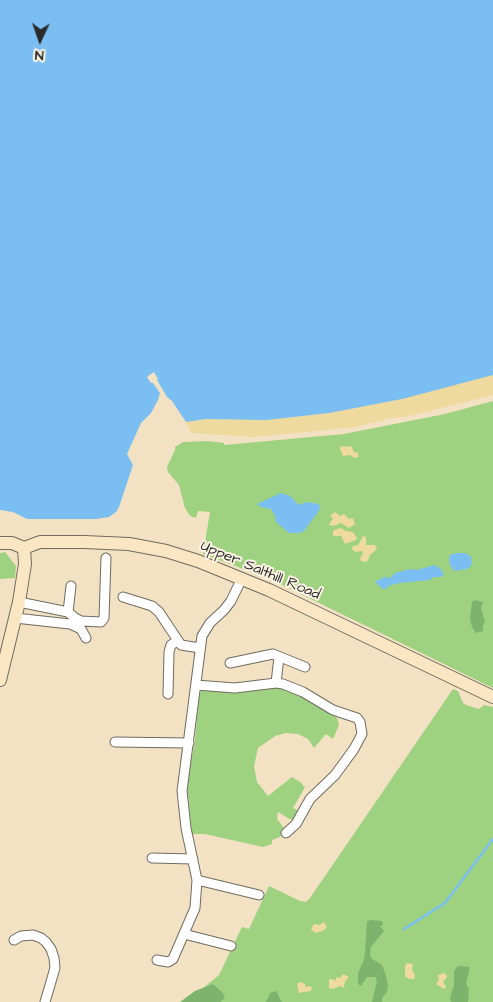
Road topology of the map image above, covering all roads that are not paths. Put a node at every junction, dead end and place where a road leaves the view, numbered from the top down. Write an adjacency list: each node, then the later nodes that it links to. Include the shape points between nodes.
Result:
1 (0, 543): 2 (main road, Upper Salthill Road)
2 (24, 548): 4 (main road, Upper Salthill Road, via 40,542 143,545); 7 (main road)
3 (106, 558): 8 (street, via 104,618 101,622 81,621)
4 (242, 578): 12 (street, via 231,601 206,627); 20 (main road, Upper Salthill Road)
5 (71, 586): 8 (street)
6 (123, 596): 11 (street, via 156,608)
7 (19, 602): 8 (street); 9 (main road)
8 (68, 612)
9 (15, 618): 10 (street, via 70,624 80,629); 16 (main road)
10 (86, 638)
11 (177, 641): 12 (street, via 187,647); 19 (street, via 169,652)
12 (200, 648): 18 (street)
13 (279, 656): 14 (street, via 266,654); 15 (street); 17 (street)
14 (230, 663)
15 (305, 667)
16 (0, 680)
17 (276, 683): 18 (street, via 235,688); 23 (street, via 357,718 362,728 354,749 335,775 314,794 296,824)
18 (196, 684): 22 (street)
19 (168, 694)
20 (493, 697)
21 (115, 742): 22 (street)
22 (189, 743): 25 (street, via 182,800)
23 (286, 833)
24 (152, 858): 25 (street)
25 (193, 859): 26 (street)
26 (197, 880): 27 (street); 28 (street, via 195,908)
27 (259, 895)
28 (184, 934): 30 (street); 31 (street, via 171,961)
29 (14, 940): 32 (street, via 34,935 51,949 55,968)
30 (231, 946)
31 (158, 960)
32 (45, 1002)

